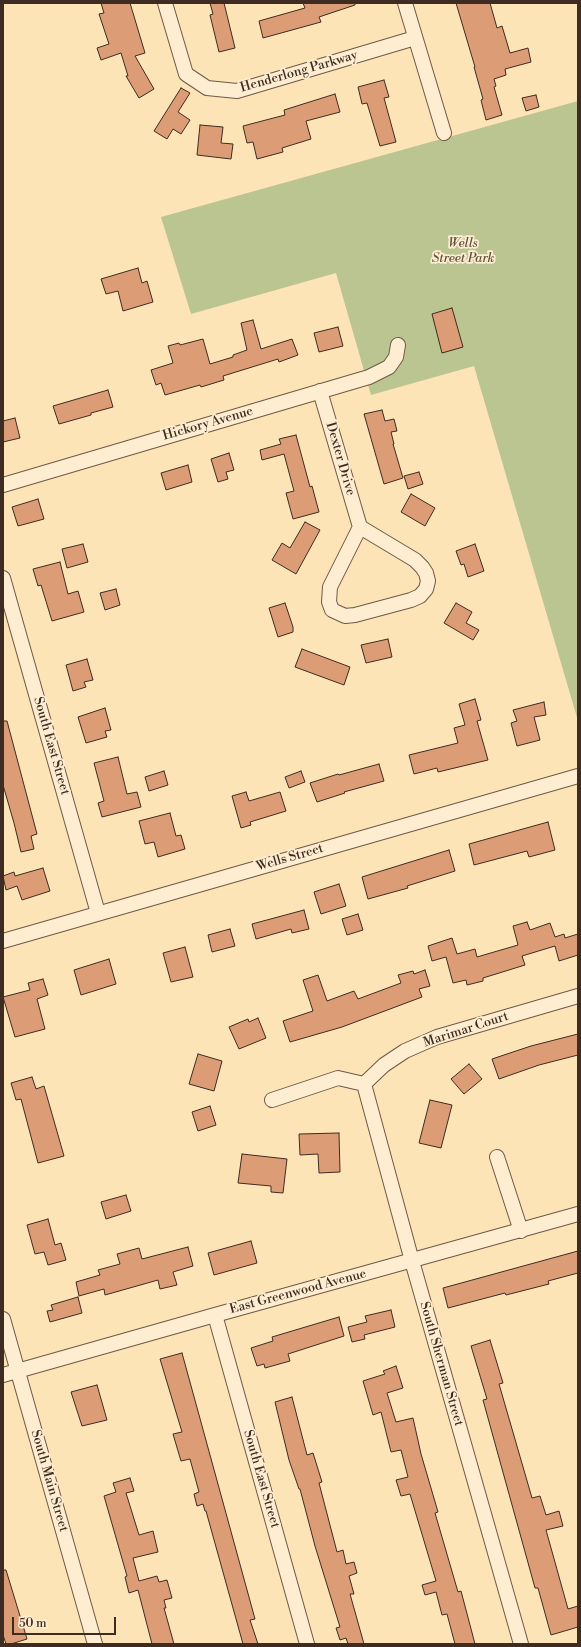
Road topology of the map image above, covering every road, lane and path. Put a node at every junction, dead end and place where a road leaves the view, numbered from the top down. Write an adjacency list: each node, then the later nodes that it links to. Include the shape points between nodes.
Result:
1 (165, 3): 3 (street, Henderlong Parkway, via 186,74 208,88 237,91)
2 (405, 3): 3 (street)
3 (415, 38): 4 (street)
4 (444, 133)
5 (398, 345): 6 (street, Hickory Avenue, via 396,357 389,367 380,373)
6 (320, 391): 7 (street, Hickory Avenue); 8 (street, Dexter Drive)
7 (3, 485)
8 (360, 527): 8 (street, via 330,587 329,602 332,610 345,616 355,615 420,596 428,582 422,567 415,560)
9 (3, 578): 11 (street, South East Street)
10 (578, 776): 11 (street, Wells Street)
11 (98, 913): 12 (street, Wells Street)
12 (3, 941)
13 (578, 996): 14 (street, Marimar Court, via 437,1037 406,1051 384,1065)
14 (364, 1084): 15 (street, via 338,1078); 19 (street, South Sherman Street)
15 (272, 1100)
16 (497, 1157): 18 (street)
17 (578, 1214): 18 (street, East Greenwood Avenue)
18 (521, 1231): 19 (street, East Greenwood Avenue)
19 (412, 1262): 20 (street, East Greenwood Avenue); 26 (street, South Sherman Street)
20 (215, 1314): 22 (street, East Greenwood Avenue); 25 (street, South East Street)
21 (3, 1319): 22 (street, South Main Street)
22 (18, 1371): 23 (street, East Greenwood Avenue); 24 (street, South Main Street)
23 (3, 1375)
24 (95, 1644)
25 (308, 1644)
26 (521, 1644)

